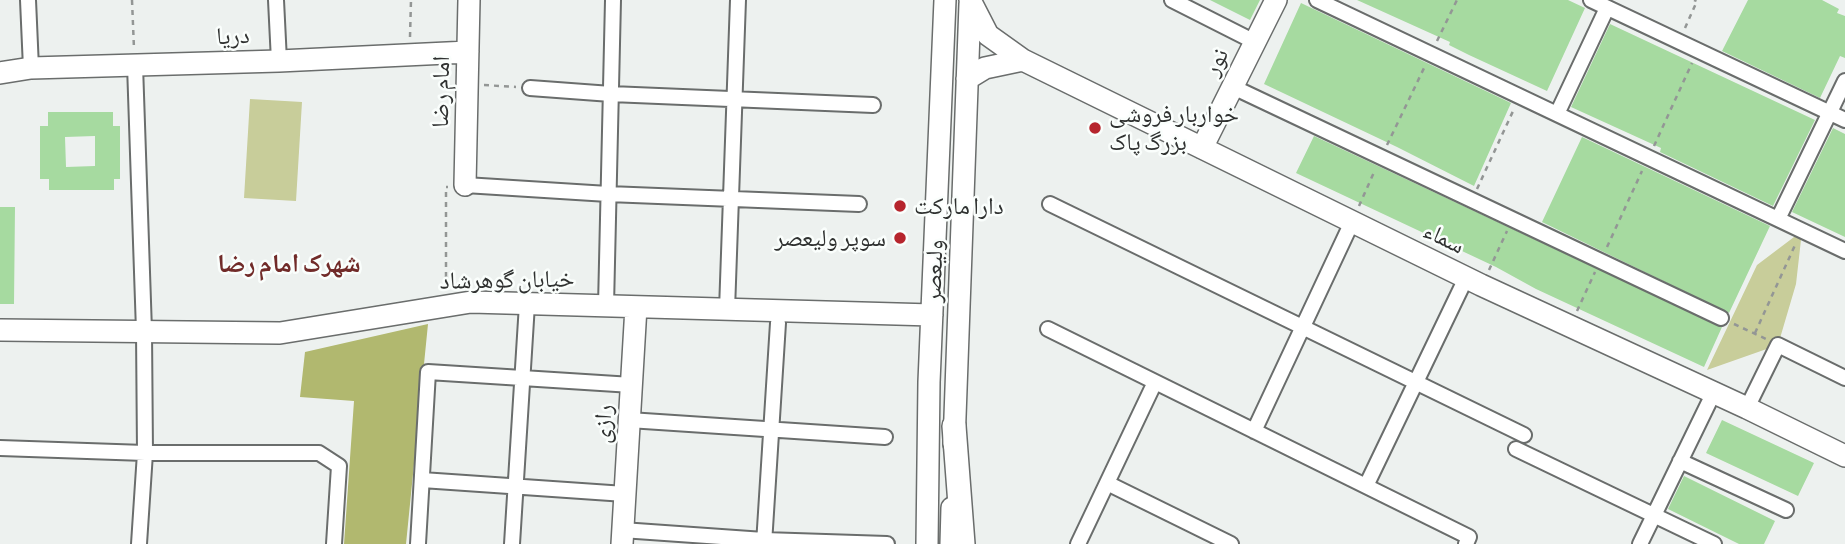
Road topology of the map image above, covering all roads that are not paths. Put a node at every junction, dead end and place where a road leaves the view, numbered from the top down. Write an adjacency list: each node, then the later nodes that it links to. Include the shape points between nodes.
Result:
1 (28, 0): 18 (street)
2 (276, 0): 16 (street)
3 (469, 0): 14 (street, امام رضا)
4 (613, 0): 24 (street)
5 (738, 0): 25 (street)
6 (945, 0): 44 (street, ولیعصر)
7 (970, 0): 15 (street, سماء, via 988,35); 20 (street, ولیعصر)
8 (1172, 0): 13 (street)
9 (1276, 0): 13 (street, نور)
10 (1317, 0): 28 (street)
11 (1591, 0): 12 (street)
12 (1607, 8): 27 (street); 28 (street)
13 (1255, 41): 22 (street, نور)
14 (468, 52): 16 (street, دریا); 31 (street, امام رضا)
15 (1023, 60): 20 (street, via 985,68); 30 (street, سماء)
16 (279, 61): 17 (street, دریا)
17 (135, 65): 18 (street, دریا); 50 (street)
18 (31, 68): 19 (street, دریا)
19 (0, 73)
20 (967, 79): 59 (street, ولیعصر)
21 (1845, 81): 27 (street)
22 (1233, 87): 30 (street, نور); 45 (street)
23 (530, 88): 24 (street)
24 (611, 94): 25 (street); 32 (street)
25 (734, 100): 26 (street); 33 (street)
26 (873, 105)
27 (1830, 113): 29 (street); 36 (street)
28 (1556, 114): 36 (street)
29 (1845, 120)
30 (1202, 148): 37 (street, سماء)
31 (465, 185): 32 (street)
32 (608, 194): 33 (street); 41 (street)
33 (731, 199): 34 (street); 43 (street)
34 (859, 204)
35 (1050, 204): 47 (street)
36 (1778, 219): 38 (street)
37 (1352, 222): 39 (street, سماء); 47 (street)
38 (1845, 251)
39 (1474, 281): 54 (street); 56 (street, سماء)
40 (527, 304): 41 (street, خیابان گوهرشاد); 50 (street, خیابان گوهرشاد, via 471,302 280,333); 51 (street)
41 (606, 306): 42 (street, خیابان گوهرشاد)
42 (636, 307): 43 (street, خیابان گوهرشاد); 55 (street, رازی)
43 (727, 310): 44 (street, خیابان گوهرشاد)
44 (932, 315): 84 (street, ولیعصر)
45 (1721, 318)
46 (778, 323): 60 (street)
47 (1303, 327): 54 (street); 61 (street)
48 (1048, 329): 53 (street)
49 (0, 330): 50 (street, خیابان گوهرشاد)
50 (144, 331): 66 (street)
51 (523, 378): 55 (street); 69 (street, via 428,372); 72 (street)
52 (1845, 378): 57 (street, via 1779,345)
53 (1155, 382): 61 (street); 70 (street)
54 (1416, 382): 62 (street); 71 (street)
55 (632, 385): 58 (street, رازی)
56 (1714, 392): 57 (street, سماء); 68 (street)
57 (1747, 408): 67 (street, سماء)
58 (629, 420): 60 (street); 73 (street, رازی)
59 (954, 426): 85 (street, ولیعصر); 86 (main road)
60 (771, 429): 63 (street); 78 (street)
61 (1254, 431): 71 (street)
62 (1524, 435)
63 (885, 437)
64 (0, 448): 66 (street)
65 (1516, 449): 75 (street)
66 (145, 453): 79 (street); 80 (street, via 319,453 339,466)
67 (1845, 456)
68 (1680, 461): 74 (street); 75 (street)
69 (422, 480): 72 (street); 81 (street)
70 (1107, 483): 87 (street); 88 (street)
71 (1366, 486): 77 (street)
72 (516, 487): 73 (street); 82 (street)
73 (625, 494): 76 (street, رازی)
74 (1786, 510)
75 (1654, 514): 89 (street); 90 (street)
76 (622, 537): 78 (street)
77 (1467, 541)
78 (764, 542): 83 (street)
79 (139, 544)
80 (334, 544)
81 (418, 544)
82 (512, 544)
83 (887, 544)
84 (927, 544)
85 (951, 544)
86 (963, 544)
87 (1079, 544)
88 (1231, 544)
89 (1640, 544)
90 (1714, 544)

